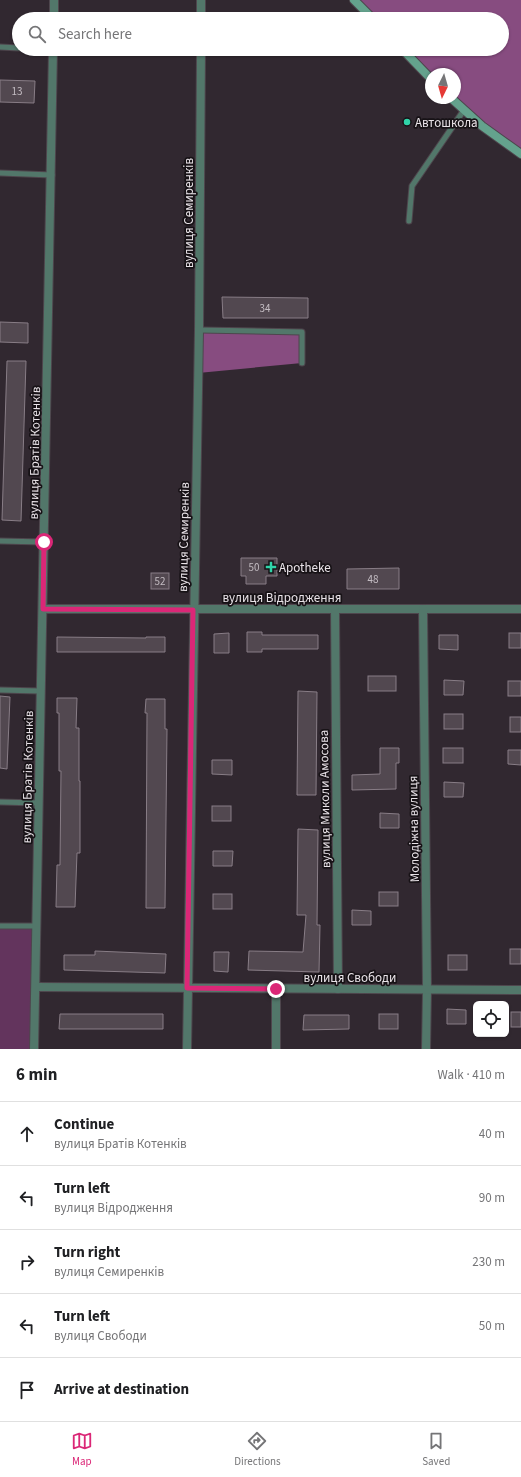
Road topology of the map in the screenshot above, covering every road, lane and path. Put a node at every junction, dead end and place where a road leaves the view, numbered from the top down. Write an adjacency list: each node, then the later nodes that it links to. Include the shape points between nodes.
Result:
1 (54, 0): 4 (street)
2 (201, 0): 5 (street)
3 (354, 0): 6 (main road)
4 (54, 12)
5 (201, 12)
6 (366, 12)
7 (0, 47): 8 (lane)
8 (12, 48)
9 (53, 56): 17 (street, вулиця Братів Котенків)
10 (200, 56): 19 (street, вулиця Семиренків)
11 (409, 56): 12 (main road)
12 (425, 73)
13 (458, 104): 14 (main road)
14 (464, 110): 15 (main road); 18 (lane, via 412,186)
15 (521, 154)
16 (0, 173): 17 (lane)
17 (52, 175): 22 (street, вулиця Братів Котенків)
18 (409, 221)
19 (199, 330): 20 (lane, via 302,332); 27 (street, вулиця Семиренків)
20 (302, 363)
21 (0, 541): 22 (lane)
22 (44, 542): 23 (street, вулиця Братів Котенків)
23 (43, 609): 27 (street, вулиця Відродження); 29 (street, вулиця Братів Котенків)
24 (334, 609): 25 (street, вулиця Відродження); 27 (street, вулиця Відродження); 37 (street, вулиця Миколи Амосова)
25 (423, 609): 26 (street, вулиця Відродження); 38 (street, Молодіжна вулиця)
26 (521, 609)
27 (193, 610): 35 (street, вулиця Семиренків)
28 (0, 690): 29 (lane)
29 (40, 691): 31 (street, вулиця Братів Котенків)
30 (0, 802): 31 (lane)
31 (39, 803): 33 (street, вулиця Братів Котенків)
32 (0, 926): 33 (lane)
33 (36, 926): 34 (street, вулиця Братів Котенків)
34 (36, 987): 35 (street, вулиця Свободи); 40 (street, вулиця Братів Котенків)
35 (187, 988): 36 (street, вулиця Свободи); 41 (street, вулиця Семиренків)
36 (276, 989): 37 (street, вулиця Свободи); 42 (street)
37 (338, 989): 38 (street, вулиця Свободи)
38 (427, 990): 39 (street, вулиця Свободи); 43 (street, Молодіжна вулиця)
39 (521, 990)
40 (34, 1049)
41 (187, 1049)
42 (276, 1049)
43 (426, 1049)

